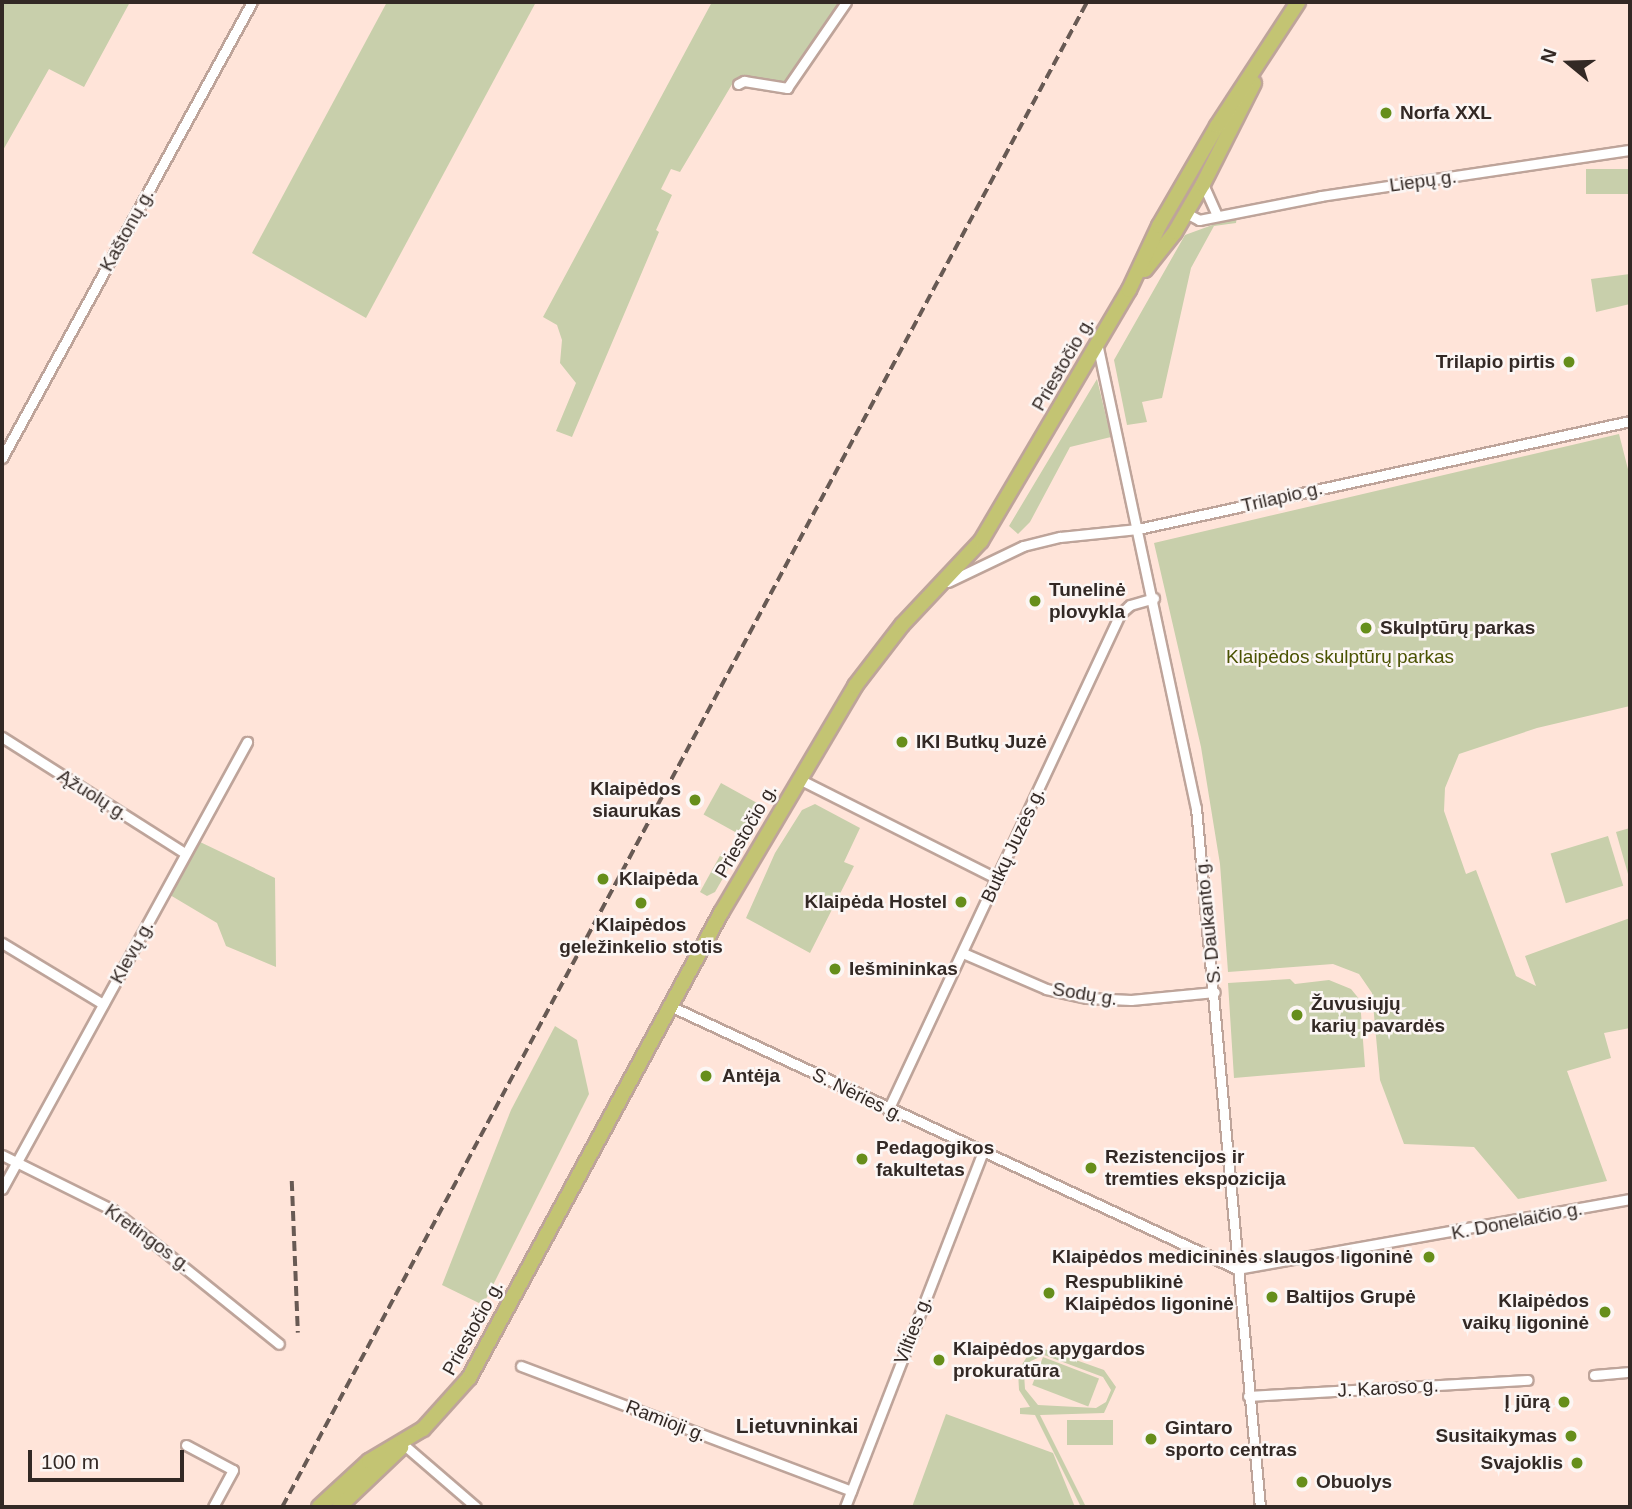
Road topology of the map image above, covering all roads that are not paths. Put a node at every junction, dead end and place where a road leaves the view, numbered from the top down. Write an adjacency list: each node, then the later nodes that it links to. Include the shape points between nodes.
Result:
1 (252, 2): 14 (street, Kaštonų g.)
2 (846, 2): 5 (street, via 787,89 744,81)
3 (1298, 2): 4 (main road, Priestočio g.)
4 (1269, 48): 7 (main road, Priestočio g., via 1231,135); 8 (main road, Priestočio g.)
5 (738, 85)
6 (1630, 149): 10 (street, Liepų g.)
7 (1203, 184): 9 (main road, Priestočio g.); 10 (street)
8 (1172, 204): 9 (main road); 11 (main road, Priestočio g.)
9 (1186, 213): 10 (street, Liepų g., via 1199,220); 11 (main road, Priestočio g.)
10 (1217, 216)
11 (1129, 290): 12 (main road, Priestočio g.)
12 (1097, 343): 15 (street, S. Daukanto g.); 16 (main road, Priestočio g., via 981,541)
13 (1630, 421): 15 (street, Trilapio g.)
14 (2, 458)
15 (1138, 529): 16 (street, Trilapio g., via 1023,546); 17 (street, S. Daukanto g.)
16 (940, 587): 20 (main road, Priestočio g., via 870,664)
17 (1153, 598): 22 (street, Butkų Juzės g., via 1130,605 1120,614); 25 (street, S. Daukanto g., via 1196,808)
18 (2, 737): 21 (street, Ąžuolų g.)
19 (247, 742): 21 (street, Klevų g.)
20 (799, 779): 22 (street); 27 (main road, Priestočio g.)
21 (185, 853): 26 (street, Klevų g.)
22 (998, 879): 24 (street, Butkų Juzės g.)
23 (2, 943): 26 (street)
24 (963, 953): 25 (street, Sodų g., via 1046,989 1087,998 1131,1000); 28 (street, Butkų Juzės g.)
25 (1215, 992): 34 (street, S. Daukanto g.)
26 (103, 1004): 31 (street, Klevų g.)
27 (670, 1006): 28 (street, S. Nėries g.); 41 (main road, Priestočio g., via 469,1378 440,1413)
28 (888, 1110): 29 (street, S. Nėries g.)
29 (982, 1153): 34 (street, S. Nėries g.); 43 (street, Vilties g.)
30 (2, 1155): 31 (street, Kretingos g.)
31 (16, 1161): 32 (street, Klevų g.); 35 (street, Kretingos g., via 130,1222)
32 (2, 1189)
33 (1630, 1199): 34 (street, K. Donelaičio g.)
34 (1237, 1269): 40 (street, S. Daukanto g.)
35 (279, 1344)
36 (521, 1366): 43 (street, Ramioji g.)
37 (1630, 1372): 38 (street)
38 (1594, 1375)
39 (1528, 1380): 40 (street, J. Karoso g.)
40 (1248, 1396): 49 (street, S. Daukanto g.)
41 (404, 1444): 45 (main road, via 369,1461); 46 (main road); 47 (street)
42 (186, 1445): 44 (street, via 233,1470)
43 (851, 1491): 48 (street, Vilties g.)
44 (213, 1507)
45 (319, 1507)
46 (339, 1507)
47 (477, 1507)
48 (845, 1507)
49 (1260, 1507)

